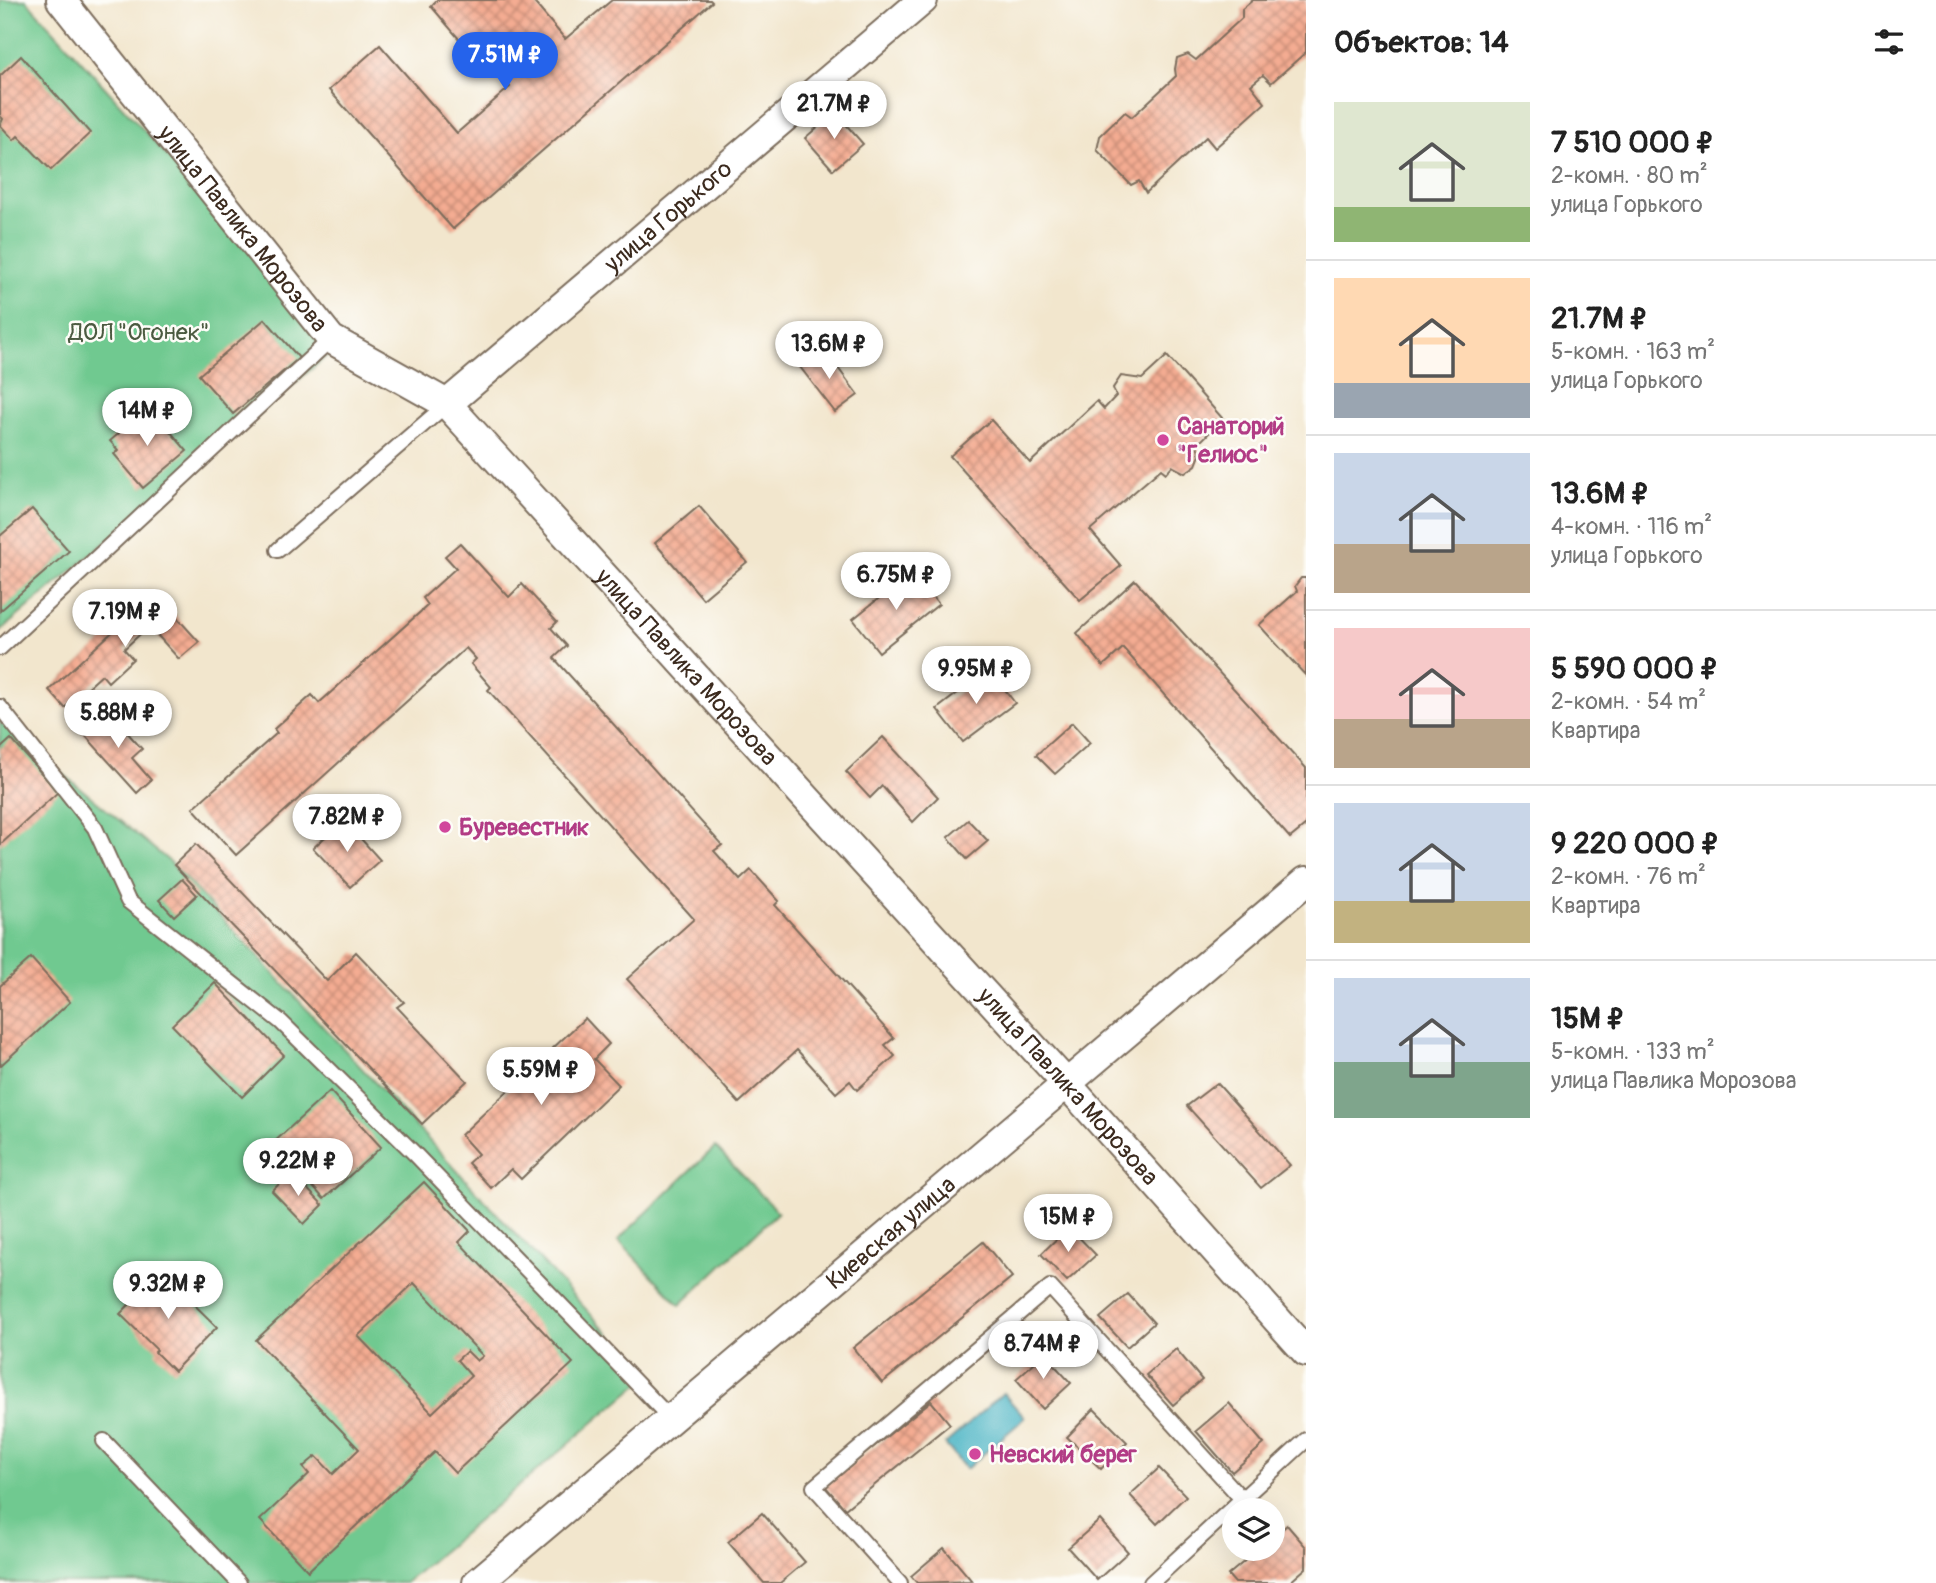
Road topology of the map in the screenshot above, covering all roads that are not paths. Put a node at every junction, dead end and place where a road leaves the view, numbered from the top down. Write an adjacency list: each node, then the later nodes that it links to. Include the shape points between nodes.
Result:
1 (61, 0): 3 (street, улица Павлика Морозова)
2 (923, 0): 4 (street, улица Горького)
3 (331, 339): 4 (street, улица Павлика Морозова); 6 (lane)
4 (447, 404): 5 (lane); 9 (street, улица Павлика Морозова)
5 (278, 550)
6 (0, 648)
7 (0, 707): 11 (lane, via 95,828 128,901 281,1022)
8 (1306, 881): 9 (street, Киевская улица)
9 (1065, 1082): 10 (street, улица Павлика Морозова); 11 (street, Киевская улица)
10 (1306, 1352)
11 (670, 1418): 18 (street, Киевская улица)
12 (1306, 1440): 15 (lane)
13 (104, 1441): 17 (lane)
14 (1241, 1498): 19 (lane, via 1049,1287 814,1487)
15 (1243, 1498)
16 (1222, 1517): 20 (lane)
17 (239, 1583)
18 (477, 1583)
19 (901, 1583)
20 (1150, 1583)

